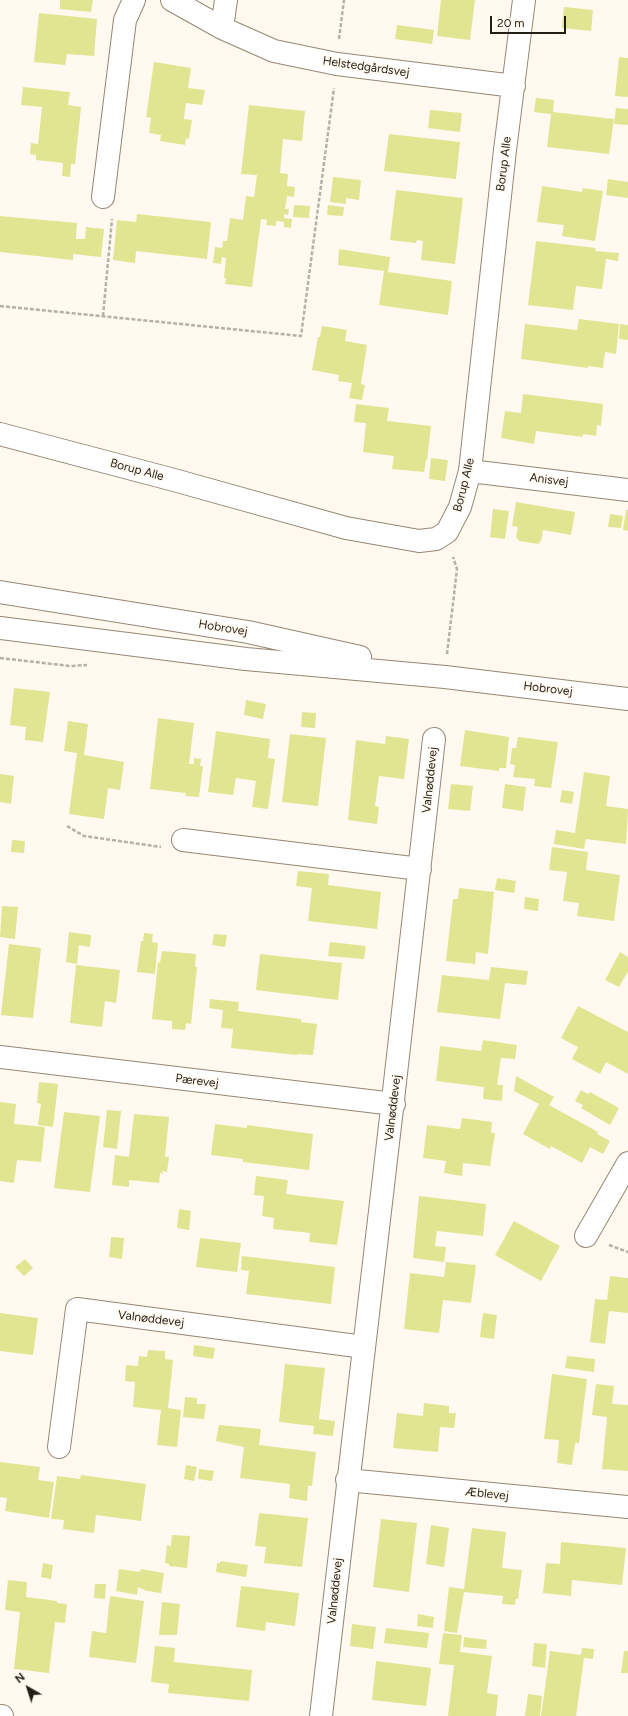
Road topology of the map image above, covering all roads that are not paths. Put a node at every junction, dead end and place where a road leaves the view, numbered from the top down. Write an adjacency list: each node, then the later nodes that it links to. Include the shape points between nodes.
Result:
1 (134, 0): 7 (street, via 125,20)
2 (172, 0): 5 (street, Helstedgårdsvej)
3 (226, 0): 5 (street)
4 (524, 0): 6 (street, Borup Alle)
5 (222, 28): 6 (street, Helstedgårdsvej, via 274,51 337,64)
6 (514, 86): 9 (street, Borup Alle)
7 (103, 197)
8 (0, 434): 9 (street, Borup Alle, via 346,528 419,541 436,538 454,522)
9 (470, 470): 10 (street, Anisvej)
10 (628, 490)
11 (0, 592): 13 (street, Hobrovej, via 248,632)
12 (0, 628): 13 (street, Hobrovej, via 246,659)
13 (445, 676): 14 (street, Hobrovej)
14 (628, 699)
15 (434, 739): 17 (street, Valnøddevej)
16 (184, 840): 17 (street)
17 (420, 869): 19 (street, Valnøddevej)
18 (0, 1058): 19 (street, Pærevej)
19 (394, 1104): 22 (street, Valnøddevej)
20 (628, 1163): 21 (street)
21 (586, 1236)
22 (364, 1347): 23 (street, Valnøddevej, via 77,1309); 24 (street, Valnøddevej)
23 (59, 1447)
24 (347, 1480): 25 (street, Æblevej); 26 (street, Valnøddevej)
25 (628, 1508)
26 (321, 1716)

